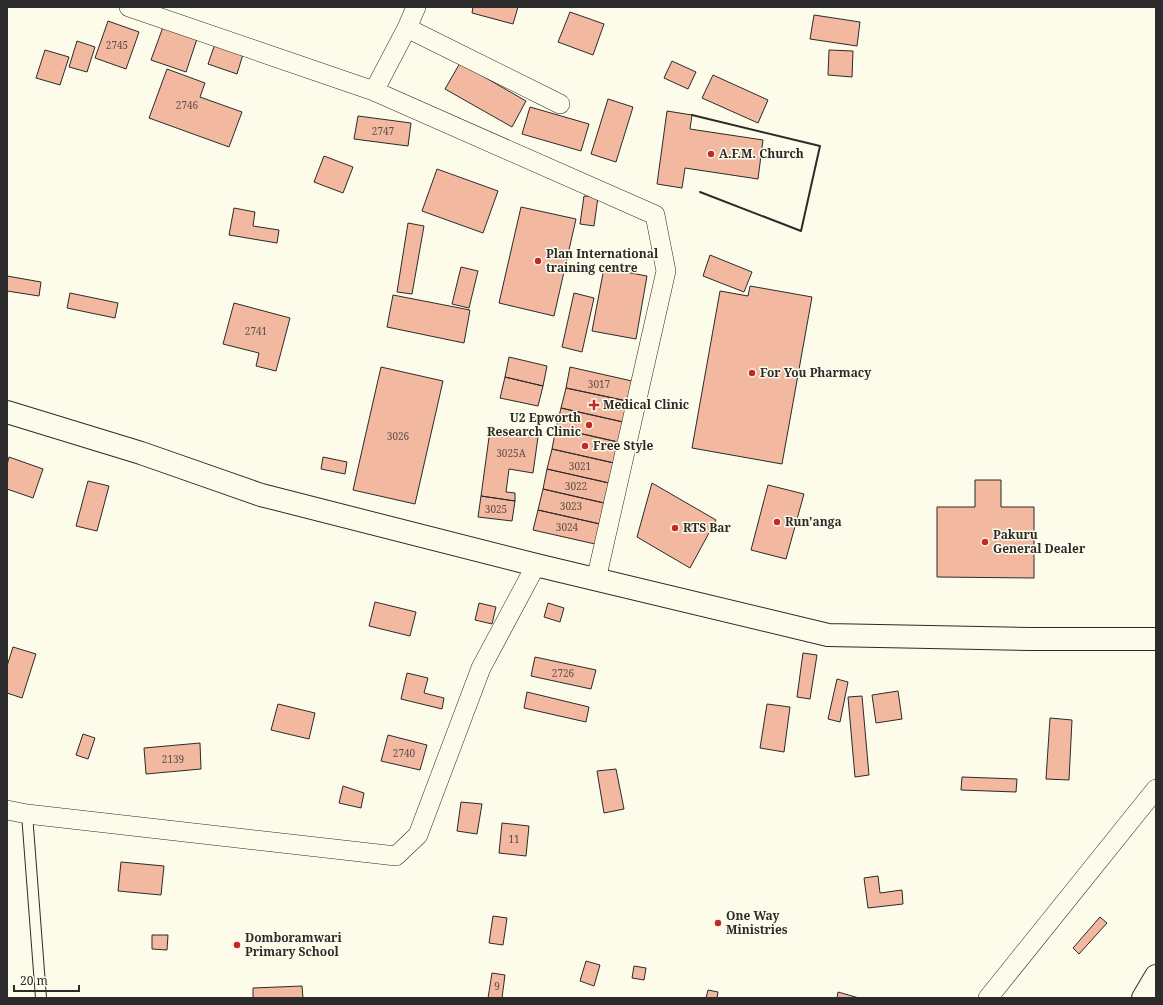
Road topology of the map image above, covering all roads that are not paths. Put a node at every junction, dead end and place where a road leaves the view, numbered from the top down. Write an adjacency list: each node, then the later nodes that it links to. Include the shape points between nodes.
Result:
1 (129, 7): 4 (street)
2 (416, 7): 3 (street)
3 (407, 28): 4 (street); 5 (street)
4 (374, 91): 8 (street, via 656,214 666,271)
5 (560, 104)
6 (7, 412): 7 (street, via 141,453 261,495)
7 (536, 565): 8 (street); 12 (street, via 481,668 418,835 396,856)
8 (596, 580): 9 (street, via 828,635)
9 (1156, 639)
10 (1156, 789): 15 (street)
11 (7, 810): 12 (street)
12 (27, 814): 14 (lane)
13 (1156, 976): 16 (street)
14 (41, 998)
15 (988, 998)
16 (1143, 998)

